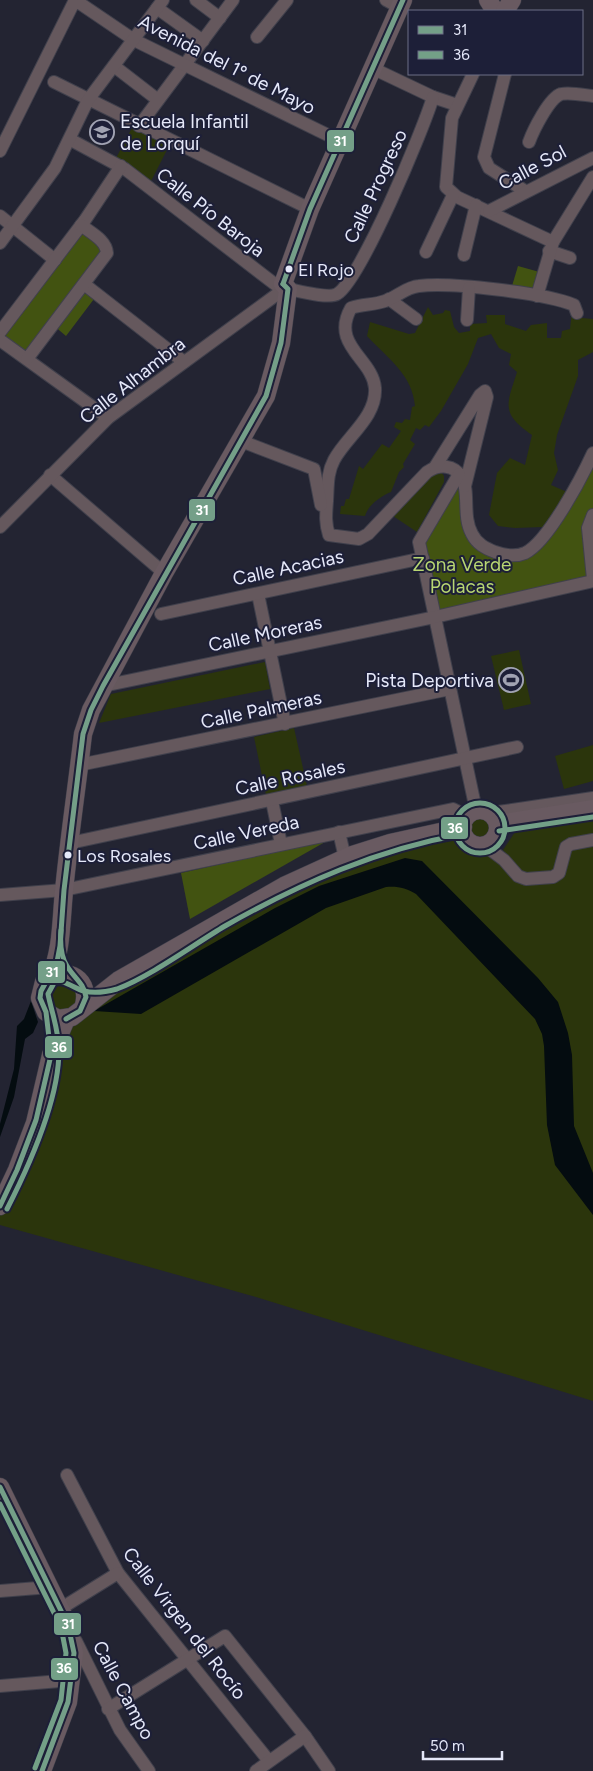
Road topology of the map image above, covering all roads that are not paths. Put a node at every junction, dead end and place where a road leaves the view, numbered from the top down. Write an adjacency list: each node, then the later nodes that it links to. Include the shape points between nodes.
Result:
1 (76, 0): 11 (street, Avenida del 1º de Mayo); 30 (street)
2 (196, 0): 9 (street)
3 (233, 0): 9 (street)
4 (287, 0): 10 (street)
5 (488, 0): 8 (main road)
6 (396, 2): 15 (main road)
7 (160, 4): 11 (street); 12 (street)
8 (505, 8)
9 (220, 18): 12 (street)
10 (257, 37)
11 (134, 40): 13 (street); 14 (street, Avenida del 1º de Mayo)
12 (203, 41): 14 (street)
13 (114, 66): 22 (street); 23 (street)
14 (184, 66): 23 (street); 28 (street, Avenida del 1º de Mayo)
15 (372, 68): 21 (street); 28 (main road)
16 (472, 75): 25 (street)
17 (505, 75): 24 (street)
18 (511, 75): 24 (street)
19 (54, 82): 22 (street)
20 (593, 96): 29 (street, via 562,94 554,99 534,127)
21 (432, 97): 25 (street); 50 (street, Calle Progreso, via 408,164 366,250 341,291 328,295)
22 (88, 100): 26 (street); 27 (street)
23 (158, 100): 26 (street)
24 (498, 101): 34 (street, via 485,163)
25 (456, 105): 35 (street, via 445,182)
26 (139, 126): 37 (street)
27 (70, 140): 32 (street, Calle Pío Baroja); 41 (street, via 55,168)
28 (340, 141): 37 (main road)
29 (529, 142)
30 (0, 151)
31 (593, 158): 34 (street, Calle Sol)
32 (121, 166): 40 (street); 50 (street, Calle Pío Baroja)
33 (593, 176): 43 (street)
34 (525, 192): 38 (street, Calle Sol)
35 (453, 195): 36 (street); 44 (street)
36 (476, 206): 38 (street); 45 (street)
37 (310, 209): 50 (main road)
38 (489, 211): 43 (street)
39 (0, 216): 41 (street)
40 (81, 225): 47 (street); 48 (street, via 102,241 107,253)
41 (13, 226): 42 (street); 47 (street)
42 (0, 243)
43 (551, 247): 46 (street); 51 (street)
44 (426, 252)
45 (464, 255)
46 (570, 258)
47 (55, 260): 56 (street)
48 (84, 284): 58 (street); 59 (street)
49 (470, 288): 51 (street); 52 (street, via 422,285); 55 (street)
50 (282, 290): 59 (street, Calle Alhambra); 61 (main road, via 281,343 276,364 266,396)
51 (537, 296): 53 (street, via 574,305)
52 (389, 299): 54 (street); 67 (street, via 351,308 348,314 346,334 350,347 371,376 375,393 372,405 343,445 329,472)
53 (577, 313)
54 (416, 319)
55 (467, 320)
56 (0, 332)
57 (0, 340): 58 (street)
58 (27, 359): 60 (street)
59 (184, 362): 60 (street, Calle Alhambra)
60 (108, 418): 64 (street, Calle Alhambra)
61 (241, 441): 67 (street, via 314,469); 70 (main road)
62 (593, 453): 65 (street, via 580,481 547,530 526,553 516,556 500,554 477,542 466,517)
63 (435, 467): 65 (street, via 443,465); 65 (street, via 485,391 487,397); 67 (street, via 368,534 359,539 329,535)
64 (50, 475): 68 (street, Calle Alhambra); 70 (street)
65 (462, 480): 69 (street, via 420,542)
66 (593, 515): 71 (street, via 588,528)
67 (325, 523)
68 (0, 527)
69 (423, 558): 72 (street, Calle Acacias); 74 (street)
70 (164, 573): 76 (main road)
71 (593, 580): 74 (street, Calle Moreras)
72 (258, 594): 73 (street, Calle Acacias); 75 (street)
73 (161, 614)
74 (435, 617): 75 (street, Calle Moreras); 77 (street)
75 (270, 652): 76 (street, Calle Moreras); 78 (street)
76 (103, 686): 81 (main road, via 83,734)
77 (450, 689): 78 (street, Calle Palmeras); 80 (street)
78 (285, 724): 81 (street, Calle Palmeras)
79 (517, 747): 80 (street, Calle Rosales)
80 (465, 758): 83 (street, Calle Rosales); 85 (street)
81 (79, 766): 88 (main road)
82 (593, 798): 85 (street)
83 (272, 800): 88 (street, Calle Rosales); 89 (street)
84 (593, 809): 85 (main road)
85 (479, 818): 86 (street, Calle Vereda, via 454,809); 90 (main road, via 496,836); 90 (main road, via 469,841); 91 (main road)
86 (339, 832): 89 (street, Calle Vereda); 91 (street)
87 (593, 840): 90 (street, via 566,847 559,873 553,877 526,879 518,876)
88 (70, 843): 92 (main road)
89 (281, 844): 92 (street, Calle Vereda)
90 (484, 845)
91 (345, 858): 97 (main road, via 284,886)
92 (64, 890): 93 (street, Calle Vereda); 94 (main road)
93 (0, 895)
94 (60, 946): 95 (main road); 96 (main road, via 64,961)
95 (50, 978): 96 (main road, via 57,974); 99 (main road, via 44,982 40,998)
96 (76, 979): 97 (main road, via 93,985); 98 (main road, via 86,994)
97 (119, 980): 98 (main road)
98 (83, 1008): 100 (main road)
99 (46, 1012): 100 (main road); 101 (main road)
100 (66, 1019): 101 (main road)
101 (51, 1055): 102 (main road, via 36,1120)
102 (0, 1206)
103 (67, 1475): 105 (street, Calle Virgen del Rocío)
104 (0, 1487): 106 (main road)
105 (118, 1572): 108 (street); 110 (street, Calle Virgen del Rocío)
106 (50, 1587): 107 (street); 108 (main road)
107 (0, 1590)
108 (60, 1609): 109 (main road)
109 (68, 1625): 111 (main road, via 74,1653); 113 (street, Calle Campo)
110 (188, 1658): 113 (street); 114 (street, via 225,1636); 115 (street, Calle Virgen del Rocío)
111 (72, 1680): 112 (street); 116 (main road, via 68,1702)
112 (0, 1686)
113 (108, 1709): 117 (street, Calle Campo)
114 (305, 1736): 115 (street); 119 (street)
115 (269, 1761): 118 (street)
116 (42, 1771)
117 (149, 1771)
118 (256, 1771)
119 (329, 1771)

